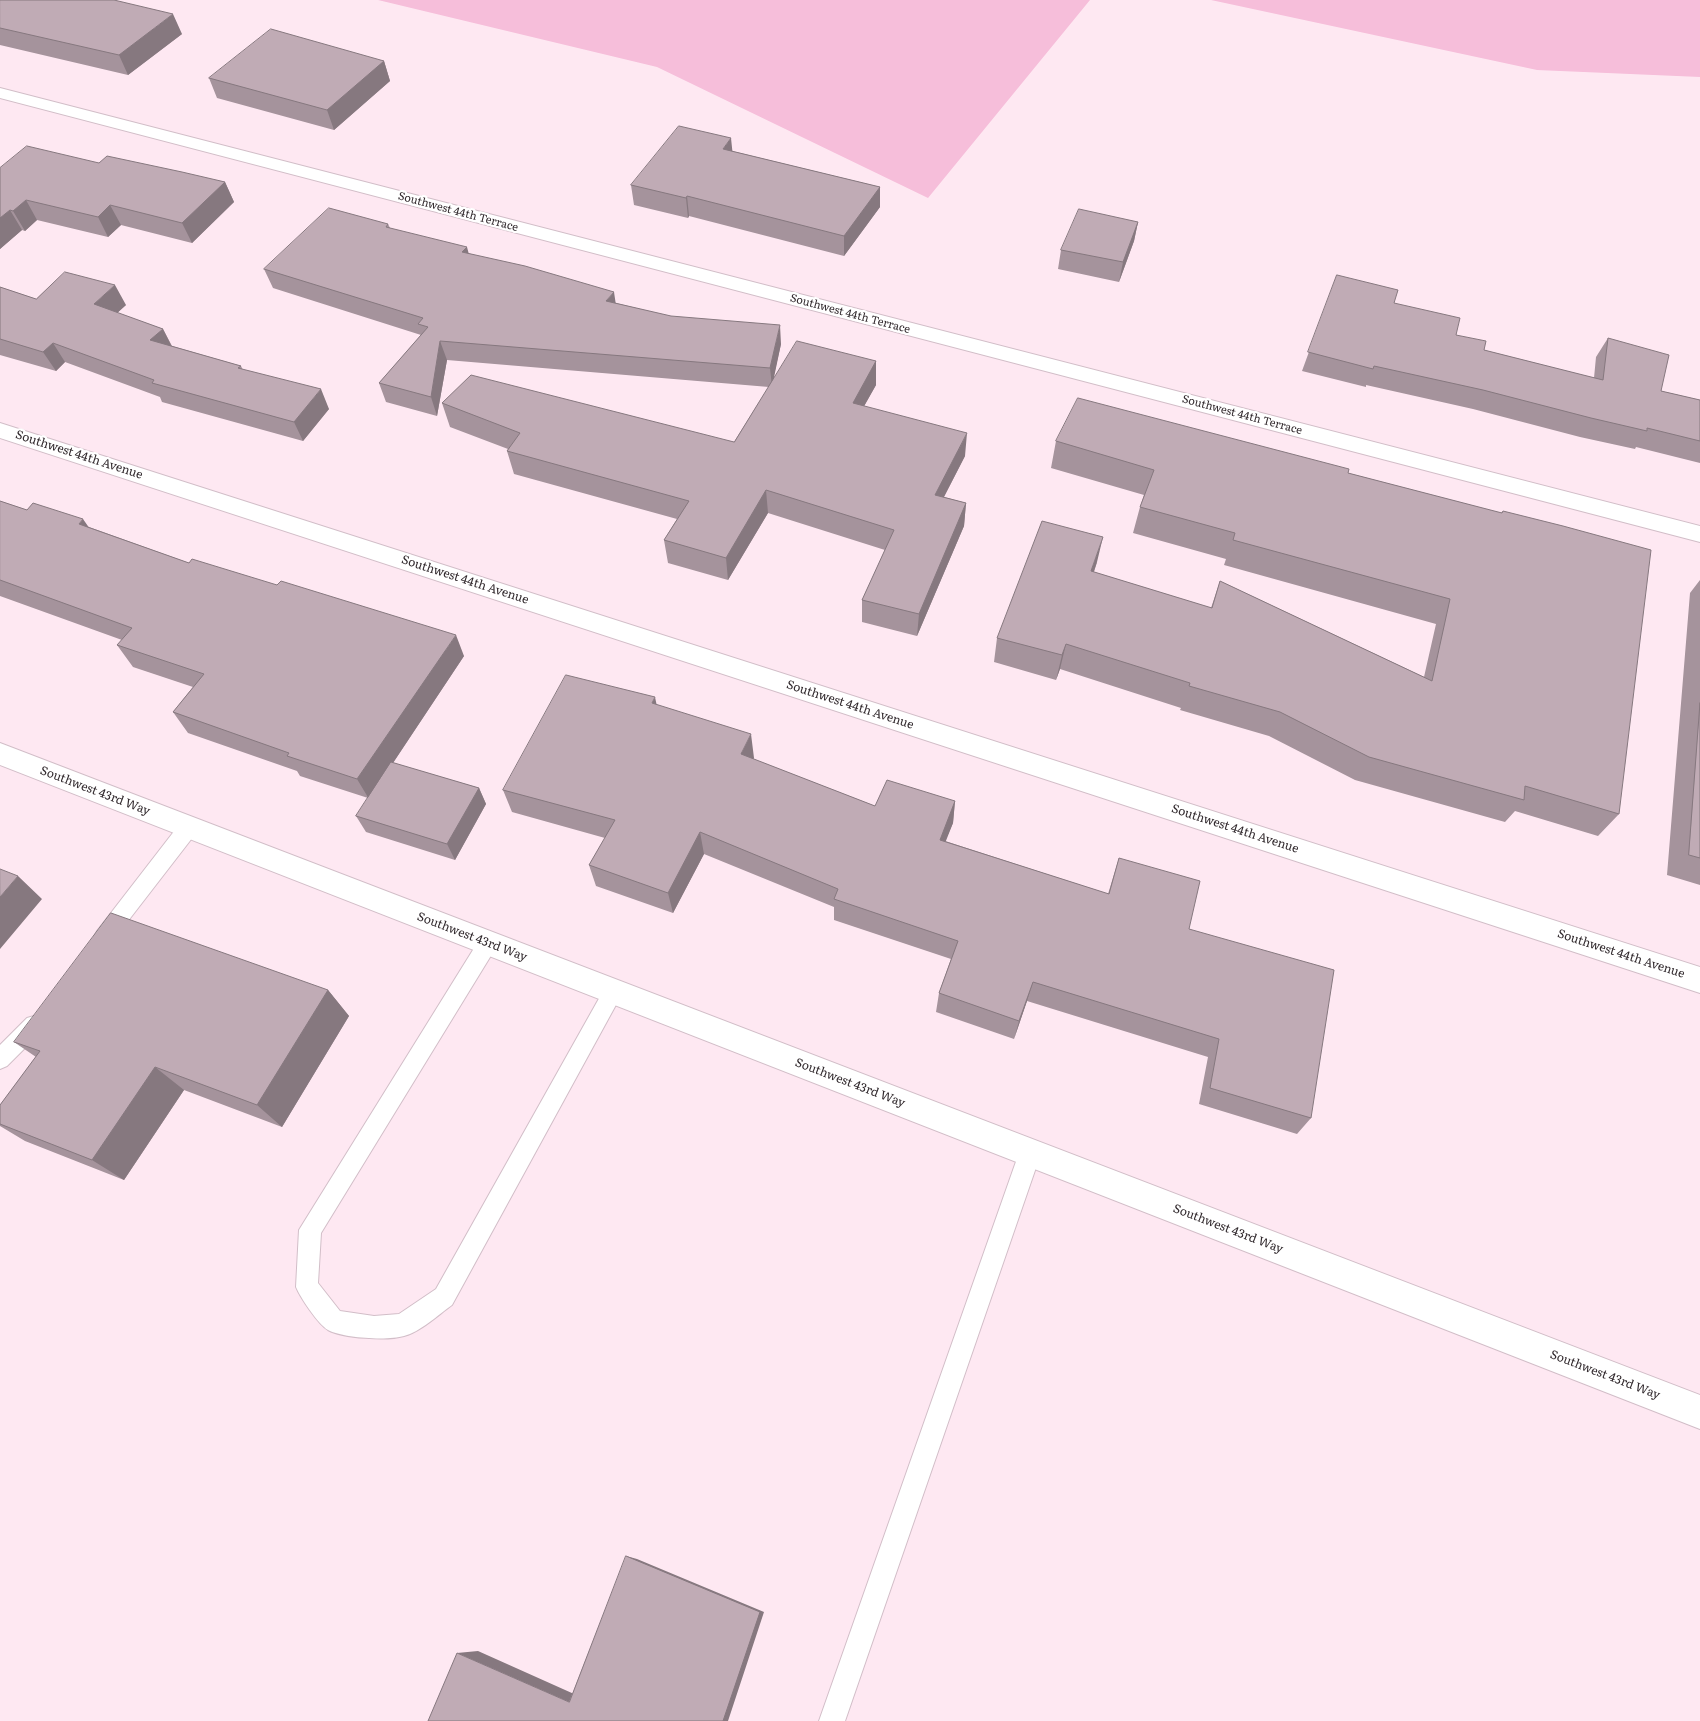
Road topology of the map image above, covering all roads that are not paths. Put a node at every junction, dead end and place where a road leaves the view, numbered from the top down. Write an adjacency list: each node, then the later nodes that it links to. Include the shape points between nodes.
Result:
1 (0, 93): 3 (street, Southwest 44th Terrace)
2 (0, 430): 8 (street, Southwest 44th Avenue)
3 (1700, 534)
4 (0, 754): 5 (street, Southwest 43rd Way)
5 (189, 827): 6 (street, Southwest 43rd Way); 7 (lane)
6 (488, 943): 9 (street, Southwest 43rd Way); 9 (lane, via 310,1230 307,1287 334,1321 374,1326 404,1325 444,1297)
7 (90, 954)
8 (1700, 980)
9 (613, 992): 12 (street, Southwest 43rd Way)
10 (48, 1007): 11 (lane, via 25,1037)
11 (0, 1059)
12 (1030, 1153): 13 (street, Southwest 43rd Way); 14 (lane)
13 (1700, 1412)
14 (832, 1721)

